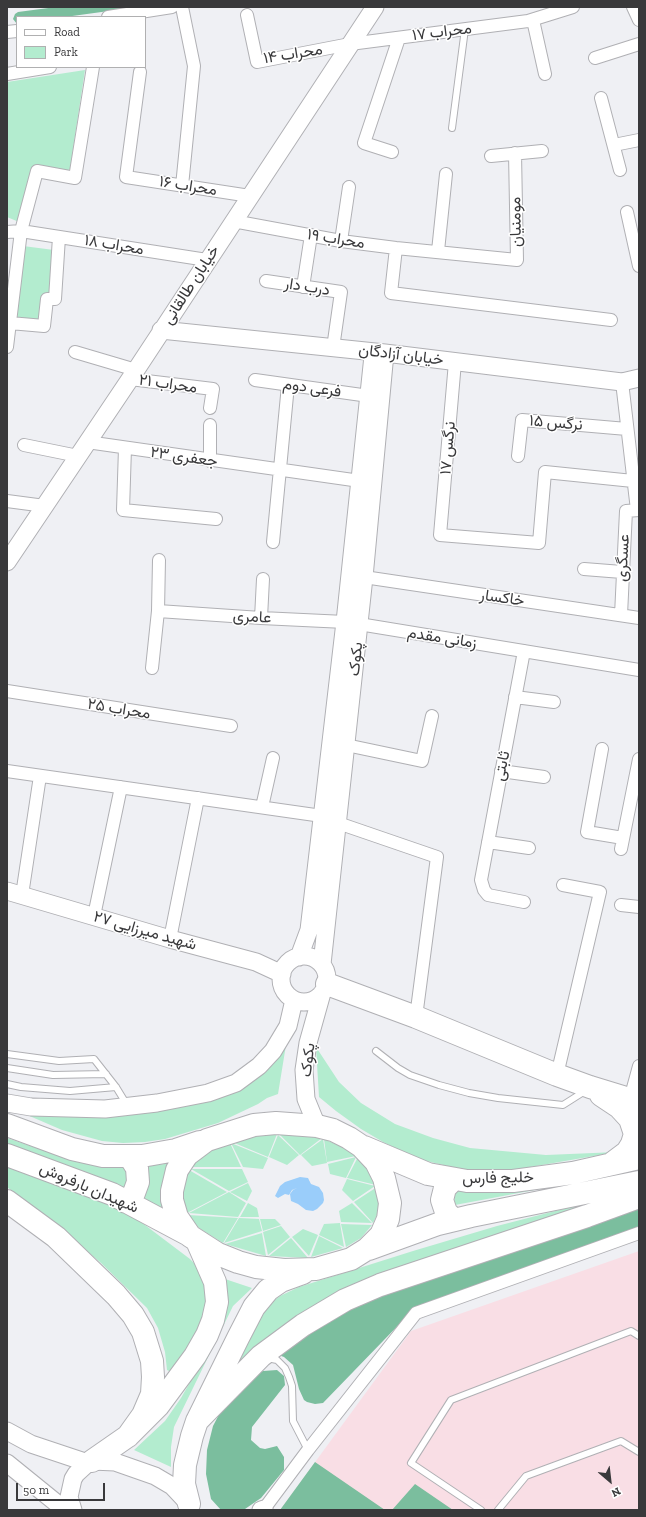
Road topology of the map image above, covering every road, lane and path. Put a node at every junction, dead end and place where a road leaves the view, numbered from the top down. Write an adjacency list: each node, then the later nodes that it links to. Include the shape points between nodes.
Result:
1 (172, 7): 7 (street)
2 (182, 7): 30 (street, via 194,66)
3 (375, 7): 12 (street, خیابان طالقانی)
4 (573, 7): 8 (street, محراب ۱۷)
5 (633, 7): 9 (street)
6 (247, 15): 12 (street, محراب ۱۴, via 257,62)
7 (114, 16)
8 (533, 20): 10 (street, محراب ۱۷); 19 (street)
9 (639, 20)
10 (465, 29): 11 (street, محراب ۱۷); 21 (lane)
11 (399, 38): 12 (street, محراب ۱۷); 25 (street, via 364,143)
12 (350, 44): 32 (street, خیابان طالقانی)
13 (639, 44): 14 (street)
14 (596, 58)
15 (44, 68): 18 (street)
16 (93, 68): 35 (street, via 75,178 37,171)
17 (140, 72): 30 (street, محراب ۱۶, via 126,177)
18 (7, 74)
19 (545, 74)
20 (602, 98): 23 (street)
21 (452, 128)
22 (639, 140): 23 (street)
23 (614, 145): 28 (street)
24 (542, 151): 26 (street)
25 (392, 152)
26 (515, 153): 27 (street); 41 (street, مومنیان, via 517,260)
27 (491, 156)
28 (620, 170)
29 (446, 174): 41 (street)
30 (182, 186): 32 (street, محراب ۱۶)
31 (349, 187): 39 (street)
32 (250, 196): 34 (street, خیابان طالقانی)
33 (627, 212): 42 (street)
34 (233, 221): 37 (street, محراب ۱۹); 43 (street, خیابان طالقانی)
35 (21, 231): 36 (street, محراب ۱۸); 38 (street, محراب ۱۸); 48 (street)
36 (7, 232)
37 (311, 235): 39 (street, محراب ۱۹); 46 (street)
38 (59, 237): 43 (street, محراب ۱۸); 48 (street, via 55,299 47,299 44,326)
39 (341, 241): 40 (street, محراب ۱۹)
40 (396, 248): 41 (street, محراب ۱۹); 47 (street, via 392,293)
41 (438, 251)
42 (637, 251): 44 (street)
43 (207, 260): 49 (street, خیابان طالقانی)
44 (639, 266)
45 (266, 281): 46 (street, درب دار)
46 (303, 287): 51 (street, درب دار, via 341,292)
47 (611, 320)
48 (10, 323): 50 (street)
49 (161, 330): 51 (street, خیابان آزادگان); 55 (street, خیابان طالقانی)
50 (7, 340)
51 (333, 348): 53 (street, خیابان آزادگان)
52 (75, 352): 55 (street)
53 (379, 352): 54 (street, خیابان آزادگان); 60 (street, پکوک); 82 (street, پکوک)
54 (455, 362): 58 (street, خیابان آزادگان); 72 (street, نرگس ۱۷, via 440,535 539,543 545,472)
55 (133, 374): 61 (street, محراب ۲۱, via 213,389); 66 (street, خیابان طالقانی)
56 (639, 378): 58 (street, خیابان آزادگان)
57 (255, 380): 59 (street, فرعی دوم)
58 (622, 382): 63 (street)
59 (288, 385): 60 (street, فرعی دوم); 70 (street)
60 (368, 396): 71 (street, پکوک)
61 (210, 408)
62 (210, 425): 68 (street)
63 (627, 429): 67 (street, نرگس ۱۵, via 522,420); 69 (street)
64 (24, 445): 66 (street, جعفری ۲۳)
65 (125, 448): 66 (street, جعفری ۲۳); 68 (street, جعفری ۲۳); 76 (street, via 123,510)
66 (82, 449): 74 (street, خیابان طالقانی)
67 (518, 456)
68 (210, 461): 70 (street, جعفری ۲۳)
69 (635, 467): 72 (street)
70 (280, 471): 71 (street, جعفری ۲۳); 77 (street)
71 (360, 481): 88 (street, پکوک)
72 (633, 481): 75 (street)
73 (7, 501): 74 (street)
74 (44, 506): 79 (street, خیابان طالقانی)
75 (638, 510): 81 (street, عسگری, via 626,512)
76 (216, 519)
77 (273, 542)
78 (159, 560): 84 (street)
79 (7, 562)
80 (584, 569): 81 (street)
81 (622, 572): 85 (street, عسگری)
82 (364, 577): 85 (street, خاکسار); 88 (street, پکوک)
83 (263, 579): 86 (street)
84 (158, 611): 86 (street, عامری); 90 (street)
85 (621, 615): 87 (street, خاکسار)
86 (260, 618): 88 (street, عامری)
87 (639, 618)
88 (352, 623): 89 (street, زمانی مقدم); 91 (street, پکوک)
89 (524, 651): 92 (street, زمانی مقدم); 94 (street, ثابتی)
90 (152, 668)
91 (347, 669): 98 (street, پکوک); 109 (street, پکوک)
92 (639, 670)
93 (7, 691): 97 (street, محراب ۲۵)
94 (515, 697): 95 (street); 103 (street, ثابتی)
95 (554, 702)
96 (432, 716): 98 (street, via 422,761)
97 (232, 726)
98 (346, 744): 110 (street, پکوک)
99 (602, 749): 101 (street, via 587,832 622,843)
100 (273, 758): 108 (street)
101 (639, 759)
102 (7, 771): 104 (street)
103 (501, 771): 105 (street); 111 (street, ثابتی)
104 (40, 776): 106 (street); 114 (street)
105 (544, 777)
106 (121, 787): 107 (street); 118 (street)
107 (198, 798): 108 (street); 119 (street)
108 (262, 807): 109 (street)
109 (322, 816): 120 (street, پکوک, via 309,930)
110 (338, 823): 122 (street, پکوک); 124 (street, via 438,857)
111 (488, 842): 112 (street); 115 (street, ثابتی, via 481,880 484,890 488,895)
112 (529, 848)
113 (563, 885): 130 (street, via 600,892)
114 (15, 893): 118 (street, شهید میرزایی ۲۷)
115 (524, 902)
116 (622, 905): 117 (street)
117 (639, 907)
118 (94, 916): 119 (street, شهید میرزایی ۲۷)
119 (170, 939): 121 (street, شهید میرزایی ۲۷, via 256,962)
120 (298, 957): 121 (street, via 286,964); 122 (street, via 314,958)
121 (282, 974): 123 (street, via 284,989)
122 (324, 981): 123 (street, via 314,1000); 124 (highway); 138 (street, پکوک, via 304,1070 306,1099)
123 (294, 1000): 136 (street, via 288,1026 273,1051 259,1066 236,1082 208,1093)
124 (416, 1017): 130 (highway)
125 (376, 1051): 133 (lane, via 410,1075 439,1086 498,1098 564,1105)
126 (7, 1054): 129 (lane, via 58,1062 94,1059)
127 (7, 1068): 129 (lane, via 53,1075)
128 (638, 1070): 134 (street)
129 (106, 1074): 132 (lane)
130 (557, 1075): 133 (highway)
131 (7, 1084): 132 (lane, via 70,1091)
132 (116, 1087): 136 (lane)
133 (590, 1088): 134 (highway); 144 (highway, via 619,1107 630,1119 635,1134 630,1148)
134 (634, 1100)
135 (7, 1103): 136 (street, via 32,1107)
136 (127, 1107)
137 (7, 1125): 142 (highway, شهیدان بارفروش, via 72,1149 103,1156)
138 (317, 1126): 139 (highway, شهیدان بارفروش, via 276,1123 254,1125); 140 (highway, شهیدان بارفروش, via 333,1130)
139 (207, 1140): 142 (highway, شهیدان بارفروش, via 176,1150); 152 (highway, via 187,1156 178,1170 172,1191 177,1217)
140 (361, 1146): 145 (highway, خلیج فارس, via 428,1174); 153 (highway, via 376,1162 384,1178 390,1203 388,1219 381,1235)
141 (7, 1156): 149 (highway, شهیدان بارفروش, via 88,1184)
142 (130, 1157): 149 (highway, via 137,1168 138,1182 134,1193)
143 (639, 1158): 144 (highway, خلیج فارس)
144 (610, 1166): 145 (highway, خلیج فارس, via 513,1181)
145 (454, 1179): 150 (highway, via 445,1188 442,1200 446,1212)
146 (639, 1182): 150 (highway, خلیج فارس)
147 (639, 1197): 156 (highway, via 380,1285 345,1300 303,1325)
148 (7, 1202): 159 (highway, via 56,1238 116,1295 143,1332 152,1361 152,1394 143,1415)
149 (126, 1202): 152 (highway, شهیدان بارفروش)
150 (454, 1220): 153 (highway, خلیج فارس)
151 (639, 1233): 160 (street, via 416,1313)
152 (193, 1238): 154 (highway, شهیدان بارفروش, via 218,1254 256,1267 284,1270); 159 (highway, via 215,1282 217,1302 213,1320 199,1349 178,1380 158,1406)
153 (368, 1249): 154 (highway, via 351,1259)
154 (316, 1269): 157 (highway, via 281,1281 268,1290 254,1307)
155 (639, 1336): 168 (lane, via 631,1331 451,1400 411,1463)
156 (261, 1356): 157 (highway); 160 (lane, via 276,1360 289,1376 292,1386 293,1421)
157 (197, 1421): 164 (highway, via 185,1465 184,1484)
158 (7, 1431): 162 (street, via 31,1444)
159 (128, 1436): 162 (highway)
160 (308, 1450): 167 (street)
161 (639, 1452): 169 (lane, via 622,1441 526,1476)
162 (90, 1462): 164 (street, via 115,1462 155,1476 172,1486); 166 (street, via 73,1479 69,1497)
163 (7, 1463): 165 (street)
164 (191, 1507)
165 (65, 1510)
166 (73, 1510)
167 (262, 1510)
168 (481, 1510)
169 (498, 1510)

